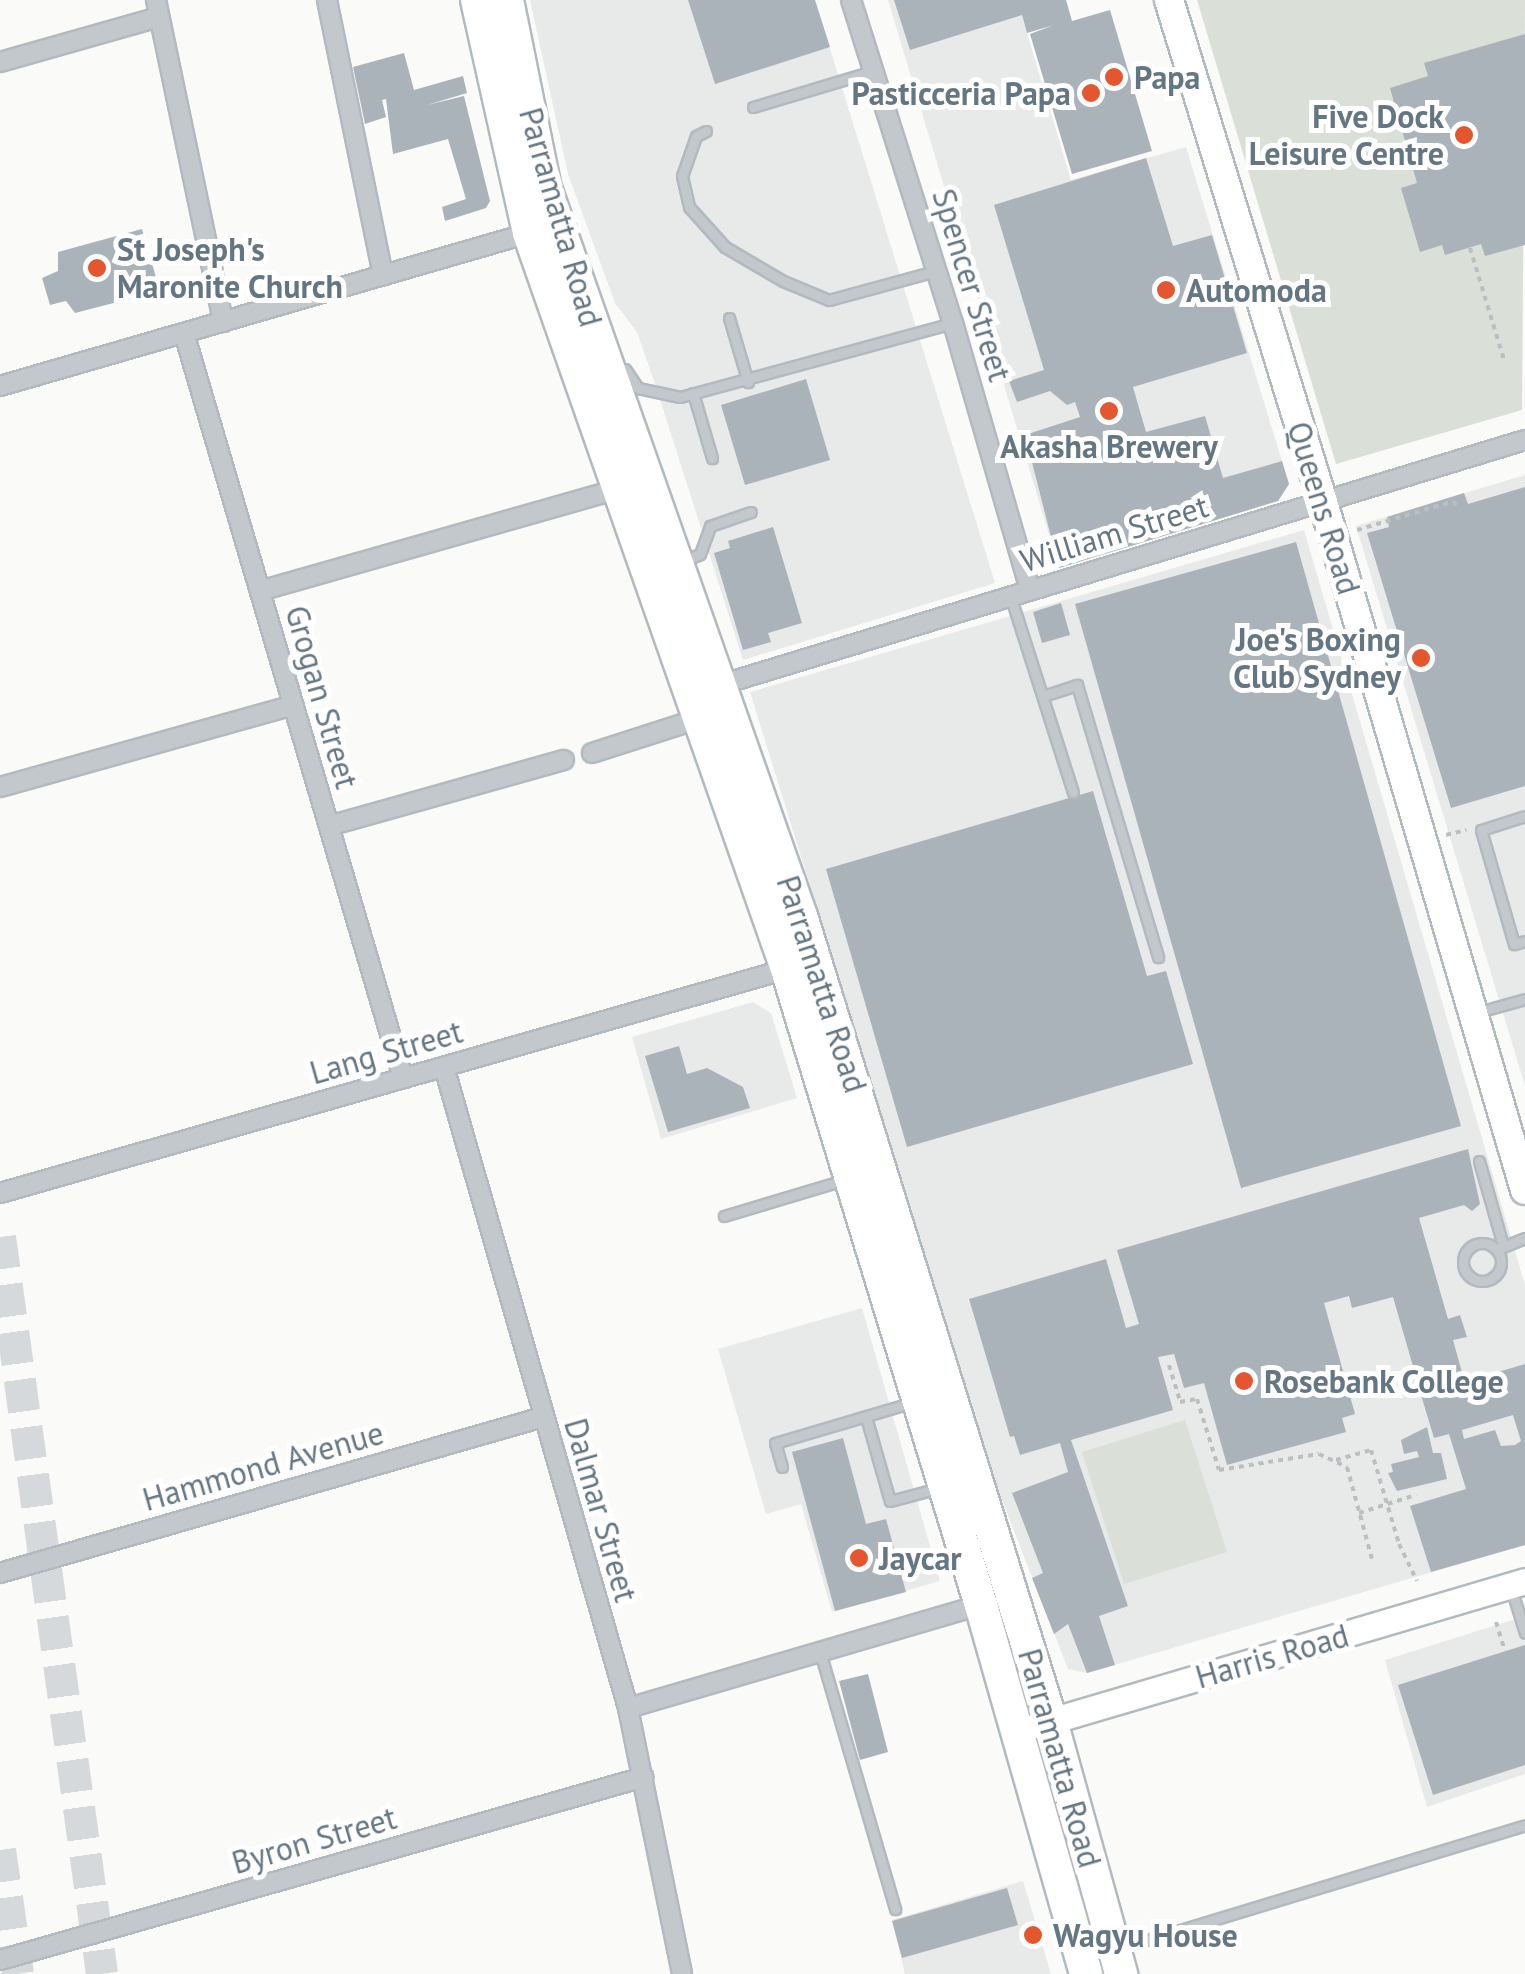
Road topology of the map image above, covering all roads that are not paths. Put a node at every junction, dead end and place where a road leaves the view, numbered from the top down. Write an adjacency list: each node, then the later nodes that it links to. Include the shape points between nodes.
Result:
1 (327, 0): 13 (street)
2 (477, 0): 11 (highway, Parramatta Road)
3 (507, 0): 14 (highway, Parramatta Road, via 546,188)
4 (851, 0): 8 (street, Spencer Street)
5 (1169, 0): 25 (main road, Queens Road)
6 (158, 8): 7 (street); 16 (street)
7 (0, 62)
8 (873, 71): 9 (lane); 12 (street, Spencer Street)
9 (753, 107)
10 (706, 131): 12 (lane, via 696,136 682,176 690,207 726,248 830,300)
11 (529, 233): 13 (street); 24 (highway, Parramatta Road)
12 (937, 270): 17 (street, Spencer Street)
13 (382, 275): 16 (street)
14 (588, 314): 21 (lane, via 638,388 660,396); 27 (highway, Parramatta Road)
15 (729, 318): 19 (lane)
16 (223, 322): 18 (street)
17 (953, 323): 19 (lane); 28 (street, Spencer Street)
18 (184, 333): 20 (street); 29 (street, Grogan Street)
19 (748, 382): 21 (lane)
20 (0, 386)
21 (693, 394): 23 (lane)
22 (1525, 440): 25 (street, William Street)
23 (712, 458)
24 (619, 489): 29 (street); 34 (highway, Parramatta Road)
25 (1323, 502): 28 (street, William Street); 45 (main road, Queens Road)
26 (751, 512): 27 (lane, via 710,526 700,554)
27 (676, 562): 31 (highway, Parramatta Road)
28 (1030, 589): 30 (street, William Street)
29 (260, 591): 33 (street, Grogan Street)
30 (1010, 595): 31 (street, William Street); 32 (lane)
31 (720, 685): 66 (highway, Parramatta Road, via 829,1003)
32 (1043, 696): 38 (lane); 42 (lane, via 1077,685)
33 (293, 704): 37 (street); 40 (street, Grogan Street)
34 (701, 718): 35 (street); 43 (highway, Parramatta Road)
35 (592, 752)
36 (564, 760): 40 (street)
37 (0, 788)
38 (1073, 792)
39 (1525, 816): 41 (lane, via 1481,830 1514,944)
40 (329, 826): 47 (street, Grogan Street)
41 (1525, 941)
42 (1158, 958)
43 (787, 969): 46 (street, Lang Street); 49 (highway, Parramatta Road)
44 (1525, 999): 45 (lane)
45 (1473, 1014): 50 (main road, Queens Road)
46 (444, 1067): 47 (street, Lang Street); 56 (street, Dalmar Street)
47 (403, 1078): 51 (street, Lang Street)
48 (1479, 1162): 54 (lane)
49 (852, 1178): 52 (lane); 55 (highway, Parramatta Road)
50 (1525, 1190)
51 (0, 1193)
52 (724, 1216)
53 (1525, 1238): 54 (lane)
54 (1500, 1248): 54 (lane, via 1501,1264 1491,1278 1479,1281 1465,1270 1470,1247)
55 (917, 1400): 57 (lane); 59 (highway, Parramatta Road)
56 (543, 1417): 60 (street, Hammond Avenue); 65 (street, Dalmar Street)
57 (866, 1417): 58 (lane, via 775,1443); 59 (lane, via 890,1501)
58 (782, 1467)
59 (943, 1487): 62 (highway, Parramatta Road)
60 (0, 1573)
61 (1518, 1583): 63 (lane); 66 (main road, Harris Road)
62 (981, 1605): 64 (street); 67 (highway, Parramatta Road)
63 (1525, 1633)
64 (820, 1652): 65 (street); 70 (lane)
65 (628, 1708): 68 (street, Dalmar Street)
66 (1052, 1721): 67 (main road, Harris Road); 72 (highway, Parramatta Road)
67 (1018, 1730): 74 (highway, Parramatta Road)
68 (644, 1777): 71 (street, Byron Street); 73 (street, Dalmar Street)
69 (1525, 1824): 72 (lane)
70 (895, 1909)
71 (0, 1960)
72 (1118, 1962)
73 (682, 1974)
74 (1086, 1974)

